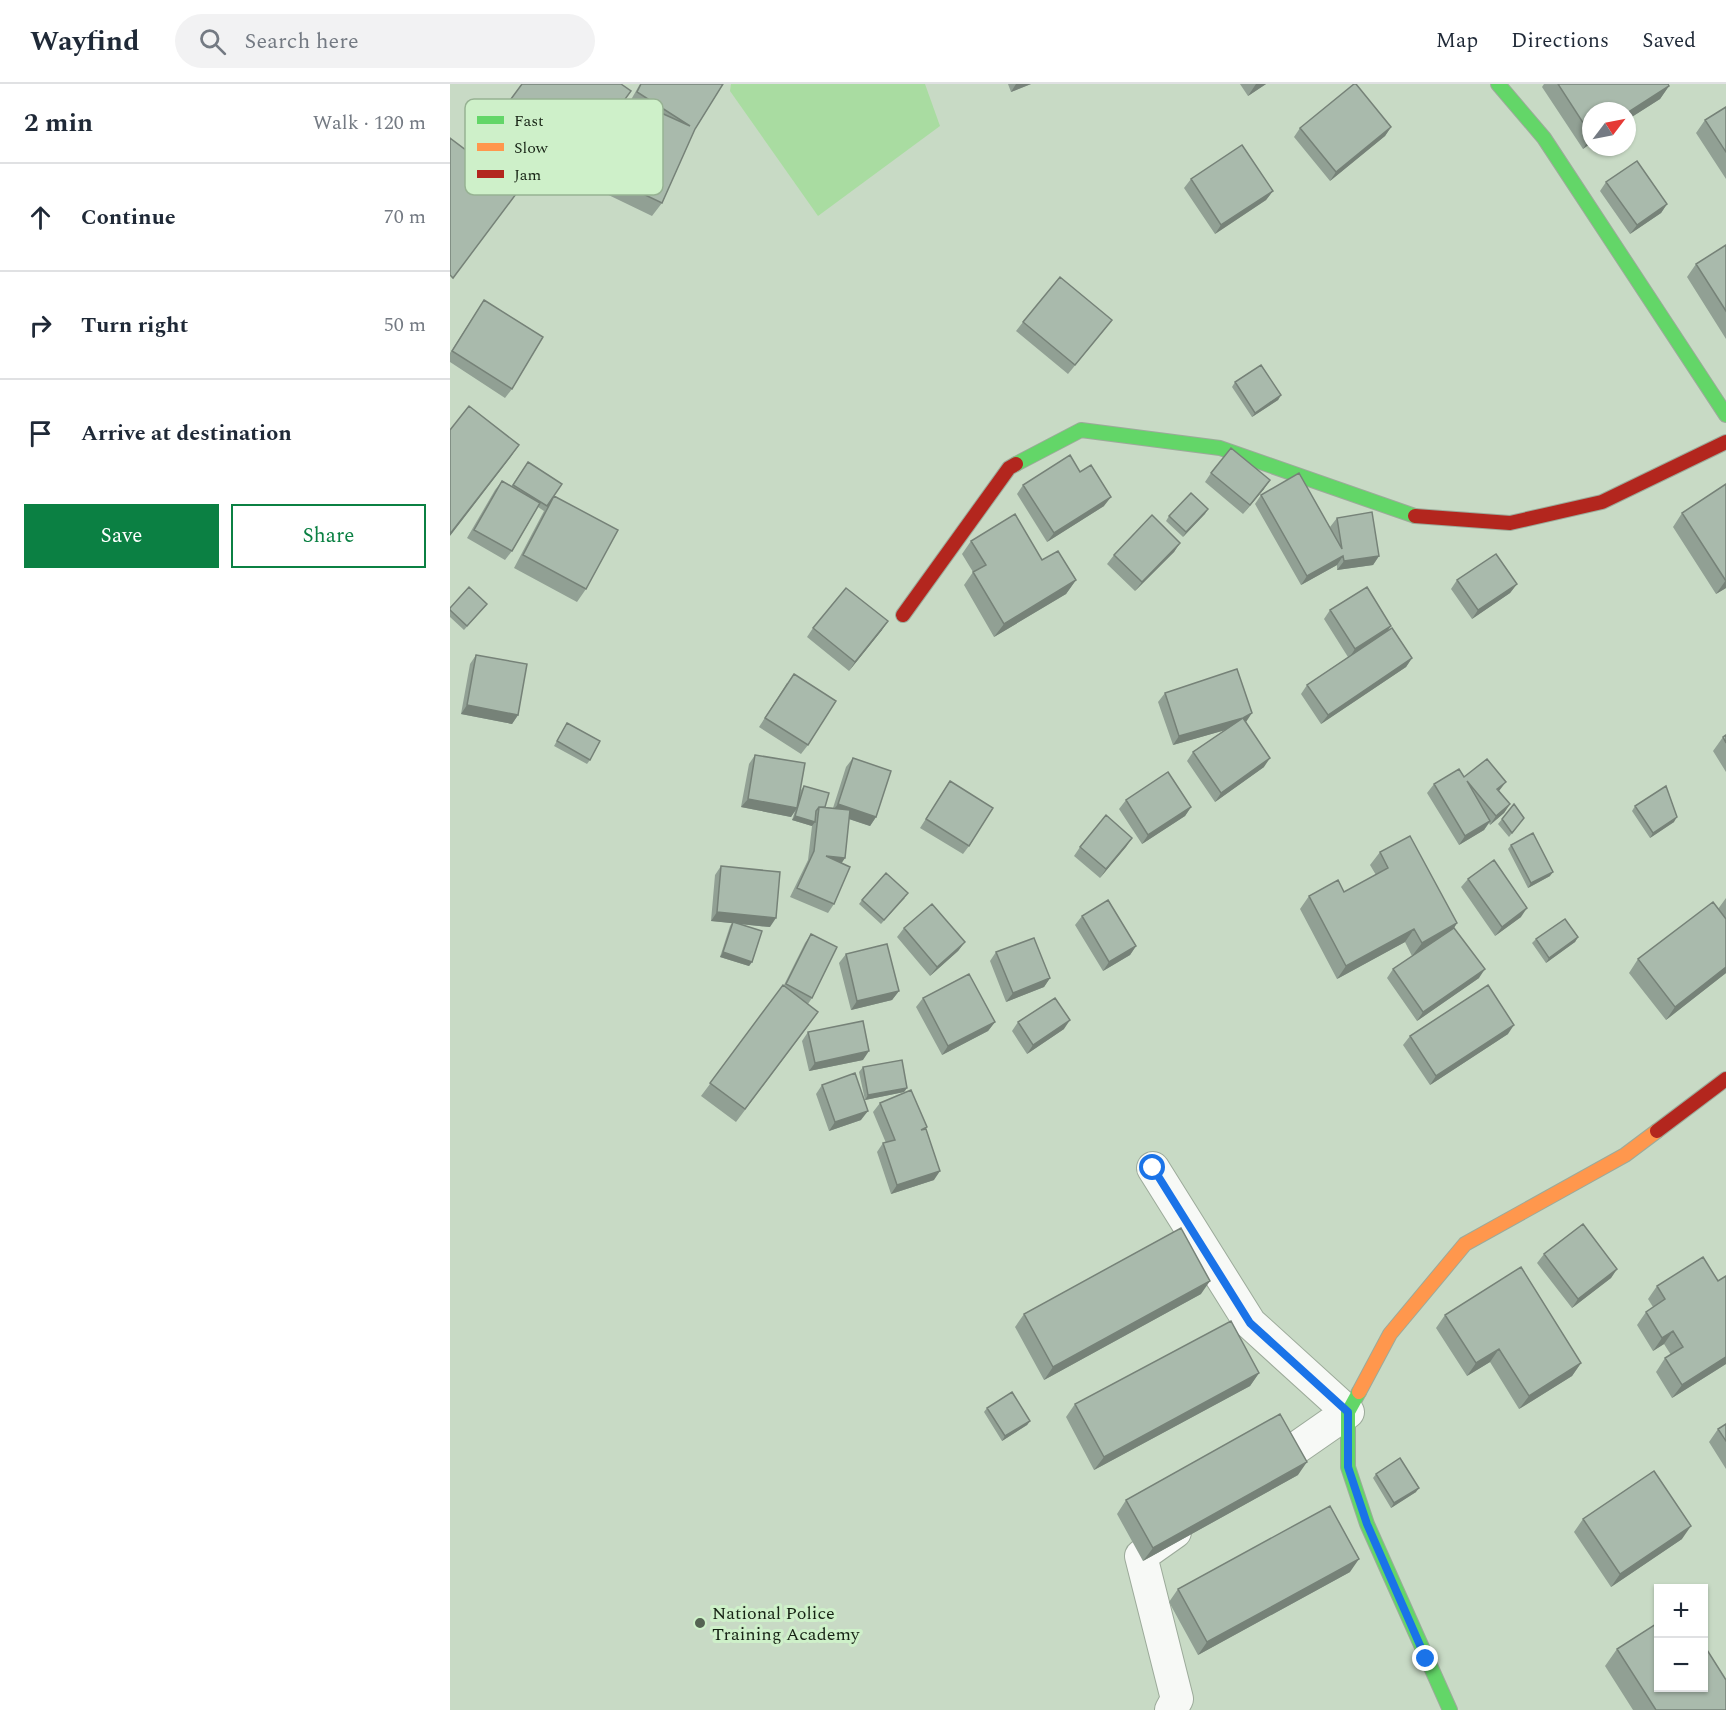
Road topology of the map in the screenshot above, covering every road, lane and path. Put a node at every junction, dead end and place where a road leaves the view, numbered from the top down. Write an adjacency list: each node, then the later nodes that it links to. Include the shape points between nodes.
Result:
1 (1498, 84): 2 (street, via 1544,138)
2 (1726, 415)
3 (1726, 442): 4 (street, via 1602,502 1510,523 1413,516 1220,448 1081,430 1009,468)
4 (903, 615)
5 (1726, 1079): 7 (street, via 1625,1155 1465,1244 1390,1334)
6 (1153, 1168): 7 (street, via 1250,1323)
7 (1348, 1412): 8 (street); 11 (street, via 1348,1467 1367,1524)
8 (1245, 1484)
9 (1197, 1517): 10 (street, via 1141,1556 1177,1699)
10 (1171, 1710)
11 (1450, 1710)

